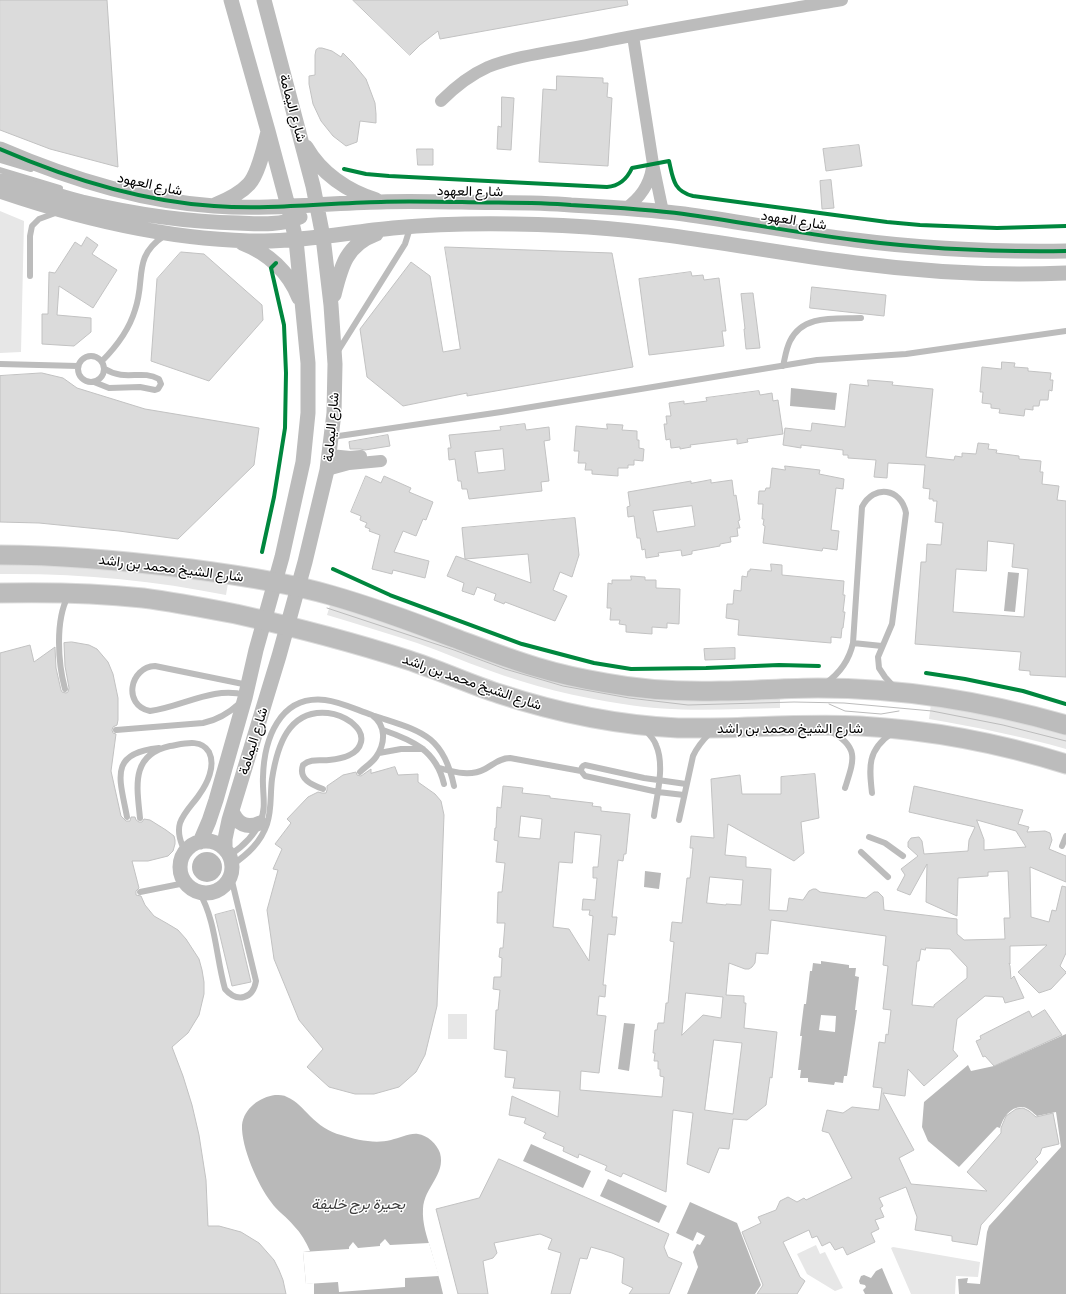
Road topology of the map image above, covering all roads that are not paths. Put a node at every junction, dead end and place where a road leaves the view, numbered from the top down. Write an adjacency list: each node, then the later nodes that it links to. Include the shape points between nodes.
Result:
1 (230, 0): 6 (street, شارع اليمامة)
2 (264, 0): 7 (street, شارع اليمامة)
3 (842, 0): 4 (street)
4 (633, 36): 5 (street, via 500,63 468,78); 10 (street)
5 (441, 101)
6 (268, 131): 18 (street, via 259,165 250,183); 19 (street, شارع اليمامة)
7 (301, 138): 15 (street, via 316,161 336,180 358,193); 16 (street, شارع اليمامة)
8 (0, 149): 12 (street, شارع العهود)
9 (0, 160): 12 (lane)
10 (653, 164): 20 (street, via 645,189); 22 (street)
11 (0, 170): 17 (lane, via 68,191)
12 (77, 178): 18 (street, شارع العهود, via 147,196)
13 (0, 180): 17 (street)
14 (0, 191): 21 (street)
15 (383, 202): 16 (street, شارع العهود); 20 (street, شارع العهود, via 545,203)
16 (318, 205): 19 (street, شارع العهود); 23 (street, via 306,215); 28 (street, شارع اليمامة)
17 (100, 206): 23 (street, via 200,222 275,224)
18 (214, 206): 19 (street, شارع العهود)
19 (288, 206): 23 (street, شارع اليمامة)
20 (625, 209): 22 (street, شارع العهود)
21 (62, 210): 27 (street, via 96,220); 33 (lane, via 39,219 32,226)
22 (663, 212): 25 (street, via 661,217 653,222 615,222); 31 (street, شارع العهود, via 898,245 979,250)
23 (292, 221): 30 (street, شارع اليمامة)
24 (411, 226): 25 (street, via 488,224); 26 (street); 38 (lane, via 405,244)
25 (589, 227): 32 (street, via 895,267 978,273)
26 (392, 228): 28 (street); 34 (street, via 364,239 349,253 341,267)
27 (167, 234): 29 (street); 39 (lane, via 153,245 145,256 132,319 117,344)
28 (323, 237): 30 (street); 34 (street, شارع اليمامة)
29 (237, 240): 30 (street); 35 (street, via 276,262 296,291)
30 (296, 240): 35 (street, شارع اليمامة)
31 (1066, 251)
32 (1066, 273)
33 (30, 276)
34 (331, 305): 38 (street, شارع اليمامة)
35 (303, 308): 49 (street, شارع اليمامة, via 309,388 307,437 299,487)
36 (861, 318): 42 (lane, via 822,319 803,326 790,340)
37 (1066, 331): 42 (lane, via 930,352 831,359)
38 (334, 357): 45 (street, شارع اليمامة)
39 (102, 361): 41 (lane, via 95,356 86,356); 43 (lane)
40 (0, 364): 41 (lane)
41 (78, 366): 44 (lane, via 82,378)
42 (783, 366): 45 (lane)
43 (105, 369): 44 (lane, via 102,377); 44 (lane, via 122,376 151,375 159,378 161,384 155,390 140,387 109,388)
44 (94, 382)
45 (332, 437): 46 (street, شارع اليمامة)
46 (330, 455): 47 (street, شارع اليمامة); 47 (street, via 381,457)
47 (327, 470): 50 (street, شارع اليمامة)
48 (0, 555): 49 (main road, شارع الشيخ محمد بن راشد, via 112,560 244,576)
49 (275, 583): 50 (main road, شارع الشيخ محمد بن راشد); 53 (street, شارع اليمامة)
50 (298, 587): 54 (street, شارع اليمامة); 57 (main road, شارع الشيخ محمد بن راشد, via 377,609 508,658 572,677 609,684 684,691)
51 (0, 593): 52 (main road, شارع الشيخ محمد بن راشد)
52 (70, 593): 53 (main road, شارع الشيخ محمد بن راشد, via 167,601); 58 (lane, via 62,615 60,645 60,667)
53 (264, 620): 54 (main road, شارع الشيخ محمد بن راشد); 59 (street, شارع اليمامة)
54 (287, 626): 62 (main road, شارع الشيخ محمد بن راشد, via 409,661 532,704 601,720); 86 (street, شارع اليمامة)
55 (854, 643): 56 (lane); 56 (lane, via 862,507 870,496 883,492 896,496 906,513 892,624); 57 (lane, via 841,670)
56 (882, 646): 60 (lane, via 878,657 879,668 893,686)
57 (816, 688): 60 (main road, شارع الشيخ محمد بن راشد)
58 (65, 689)
59 (246, 692): 59 (lane, via 149,666 136,676 132,693 135,703 150,711 223,692); 66 (lane, via 228,713 212,721); 94 (street, شارع اليمامة, via 213,811)
60 (902, 692): 64 (main road, شارع الشيخ محمد بن راشد, via 1014,712)
61 (372, 715): 67 (lane); 74 (lane, via 424,734 441,750); 91 (lane, via 324,700 304,702 286,712 278,720 269,738 263,768 264,805)
62 (636, 725): 65 (main road, شارع الشيخ محمد بن راشد); 77 (lane, via 651,736 656,744 660,761)
63 (820, 725): 65 (main road, شارع الشيخ محمد بن راشد); 68 (main road, شارع الشيخ محمد بن راشد); 81 (lane, via 840,736 851,750 853,759)
64 (1066, 725)
65 (719, 728): 79 (lane, via 703,739 697,747)
66 (116, 730)
67 (383, 730): 70 (lane); 71 (lane)
68 (901, 730): 72 (main road, شارع الشيخ محمد بن راشد, via 995,745); 84 (lane, via 883,739 872,755)
69 (165, 747): 87 (lane, via 136,753 123,765 120,778); 89 (lane, via 149,755 139,770 137,787); 96 (lane, via 195,743 208,750 211,757 212,764 204,788 180,823 180,840)
70 (424, 749): 71 (lane); 73 (lane)
71 (378, 752): 75 (lane)
72 (1066, 764)
73 (439, 768): 74 (lane); 78 (lane)
74 (451, 771): 76 (lane, via 475,773 499,760 510,758); 80 (lane)
75 (360, 772)
76 (581, 772): 77 (lane, via 585,764); 83 (lane, via 585,776)
77 (659, 780): 79 (lane); 83 (lane)
78 (444, 784)
79 (686, 784): 85 (lane)
80 (454, 786)
81 (845, 788)
82 (323, 789): 99 (lane, via 303,777 303,765 311,760 330,760 350,755 360,746 362,739 356,726 346,719 325,713 308,715 300,719 283,738 272,779 272,804 266,826 253,848 241,859)
83 (658, 792): 85 (lane); 88 (lane)
84 (872, 793)
85 (684, 796): 90 (lane)
86 (232, 811): 91 (street, via 234,817 243,825 255,825); 99 (street, شارع اليمامة, via 227,830)
87 (127, 816)
88 (654, 816)
89 (140, 818)
90 (679, 820)
91 (260, 822): 99 (lane, via 250,838)
92 (1066, 836): 95 (lane)
93 (870, 837): 98 (lane, via 885,842)
94 (200, 842): 96 (street); 99 (street, via 218,844)
95 (1062, 846)
96 (185, 852): 101 (street, via 180,868)
97 (860, 852): 100 (lane)
98 (903, 856)
99 (229, 861): 103 (street, via 226,885 218,891); 103 (lane, via 256,981 248,995 236,997 225,989 209,913)
100 (888, 877)
101 (185, 883): 102 (lane); 103 (street)
102 (140, 892)
103 (199, 892)

